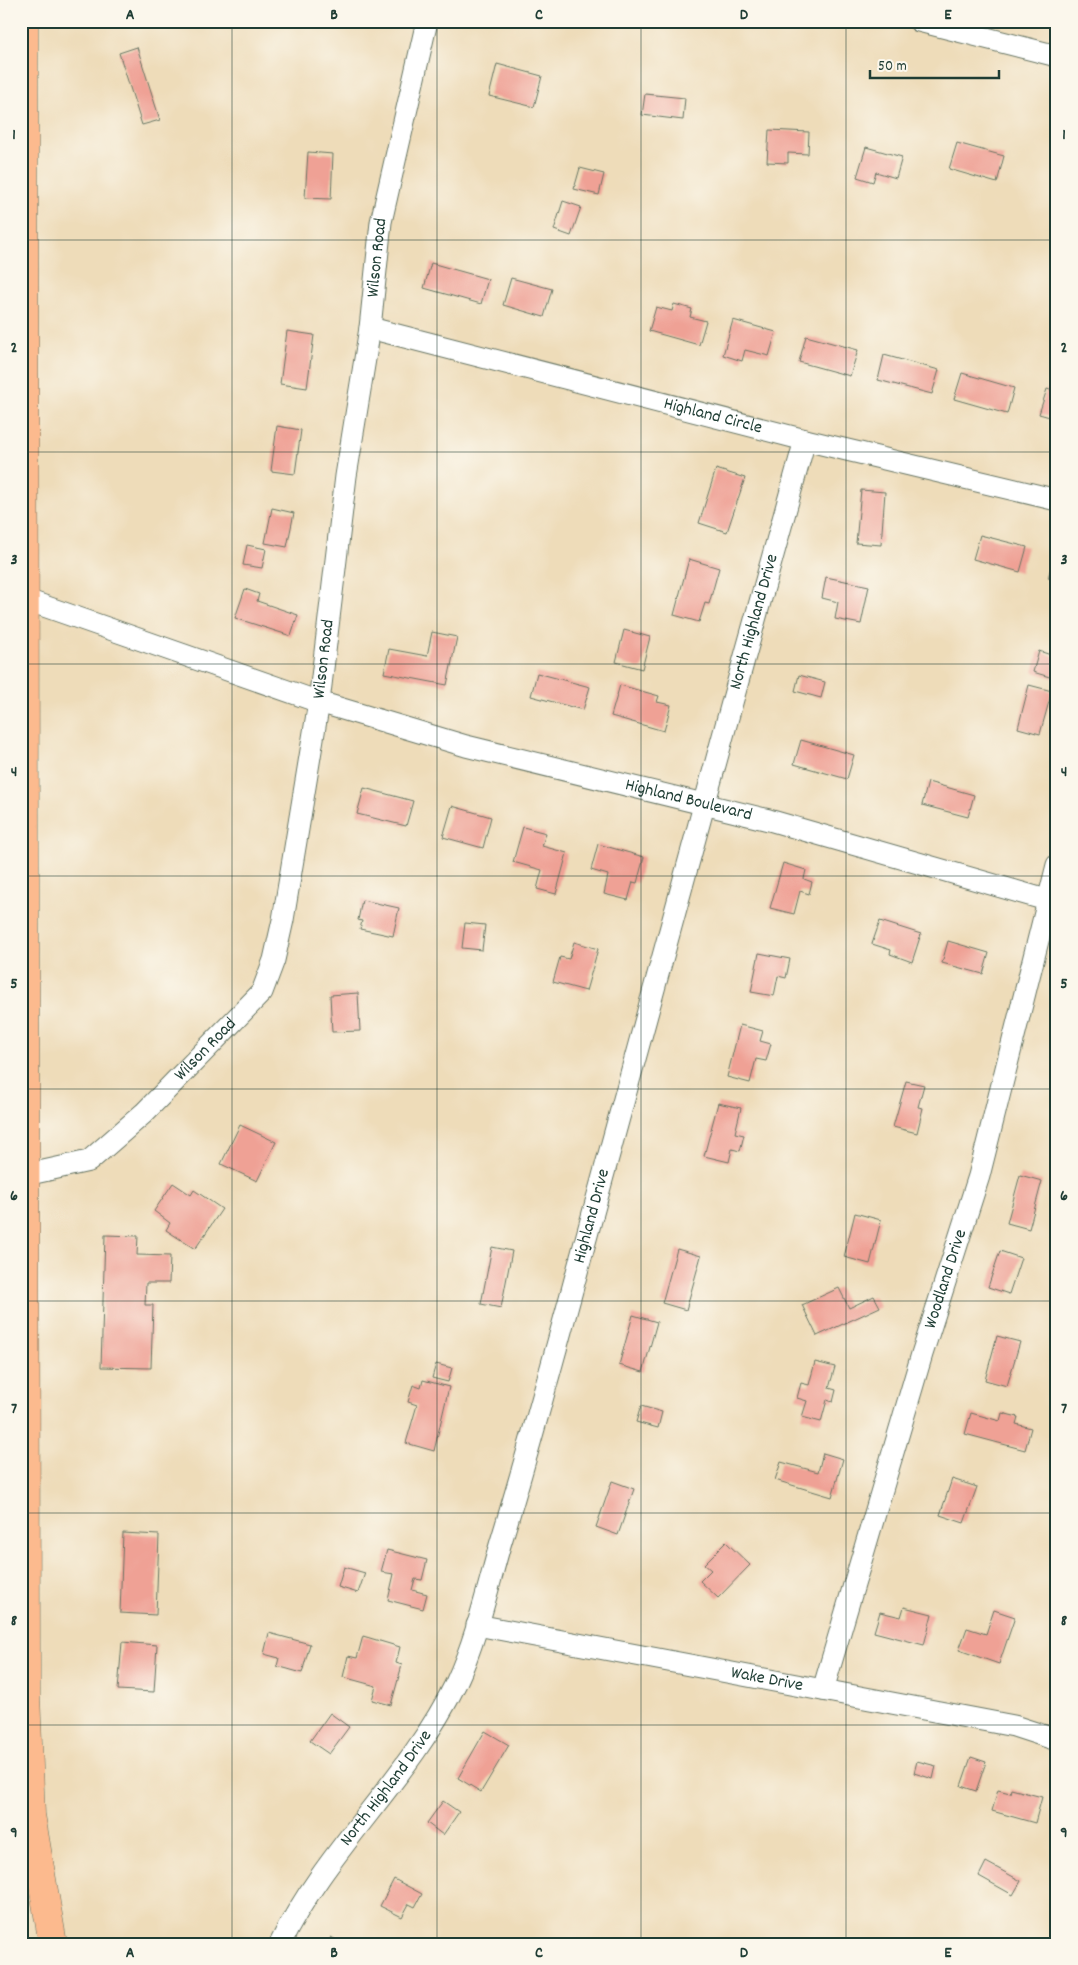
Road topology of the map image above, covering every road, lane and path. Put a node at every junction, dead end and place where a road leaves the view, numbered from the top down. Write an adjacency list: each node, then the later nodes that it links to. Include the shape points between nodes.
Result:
1 (24, 21): 8 (main road)
2 (427, 21): 5 (street, Wilson Road, via 381,222)
3 (919, 21): 4 (street)
4 (1057, 56)
5 (370, 328): 6 (street, Highland Circle); 9 (street, Wilson Road, via 346,476)
6 (806, 440): 7 (street, Highland Circle); 10 (street, North Highland Drive)
7 (1057, 500)
8 (24, 599): 9 (street, Highland Boulevard); 13 (main road)
9 (319, 702): 10 (street, Highland Boulevard, via 466,746); 13 (street, Wilson Road, via 283,920 274,960 262,992 144,1112 89,1161)
10 (703, 804): 12 (street, Highland Boulevard); 14 (street, Highland Drive, via 527,1457)
11 (1057, 865): 12 (street, Woodland Drive)
12 (1052, 901): 15 (street, Woodland Drive, via 979,1176 922,1354)
13 (24, 1176): 17 (main road, via 26,1695 32,1814)
14 (477, 1625): 15 (street, Wake Drive); 18 (street, North Highland Drive, via 457,1681 438,1715 291,1921)
15 (823, 1690): 16 (street, Wake Drive, via 1014,1726)
16 (1057, 1740)
17 (53, 1944)
18 (280, 1944)

